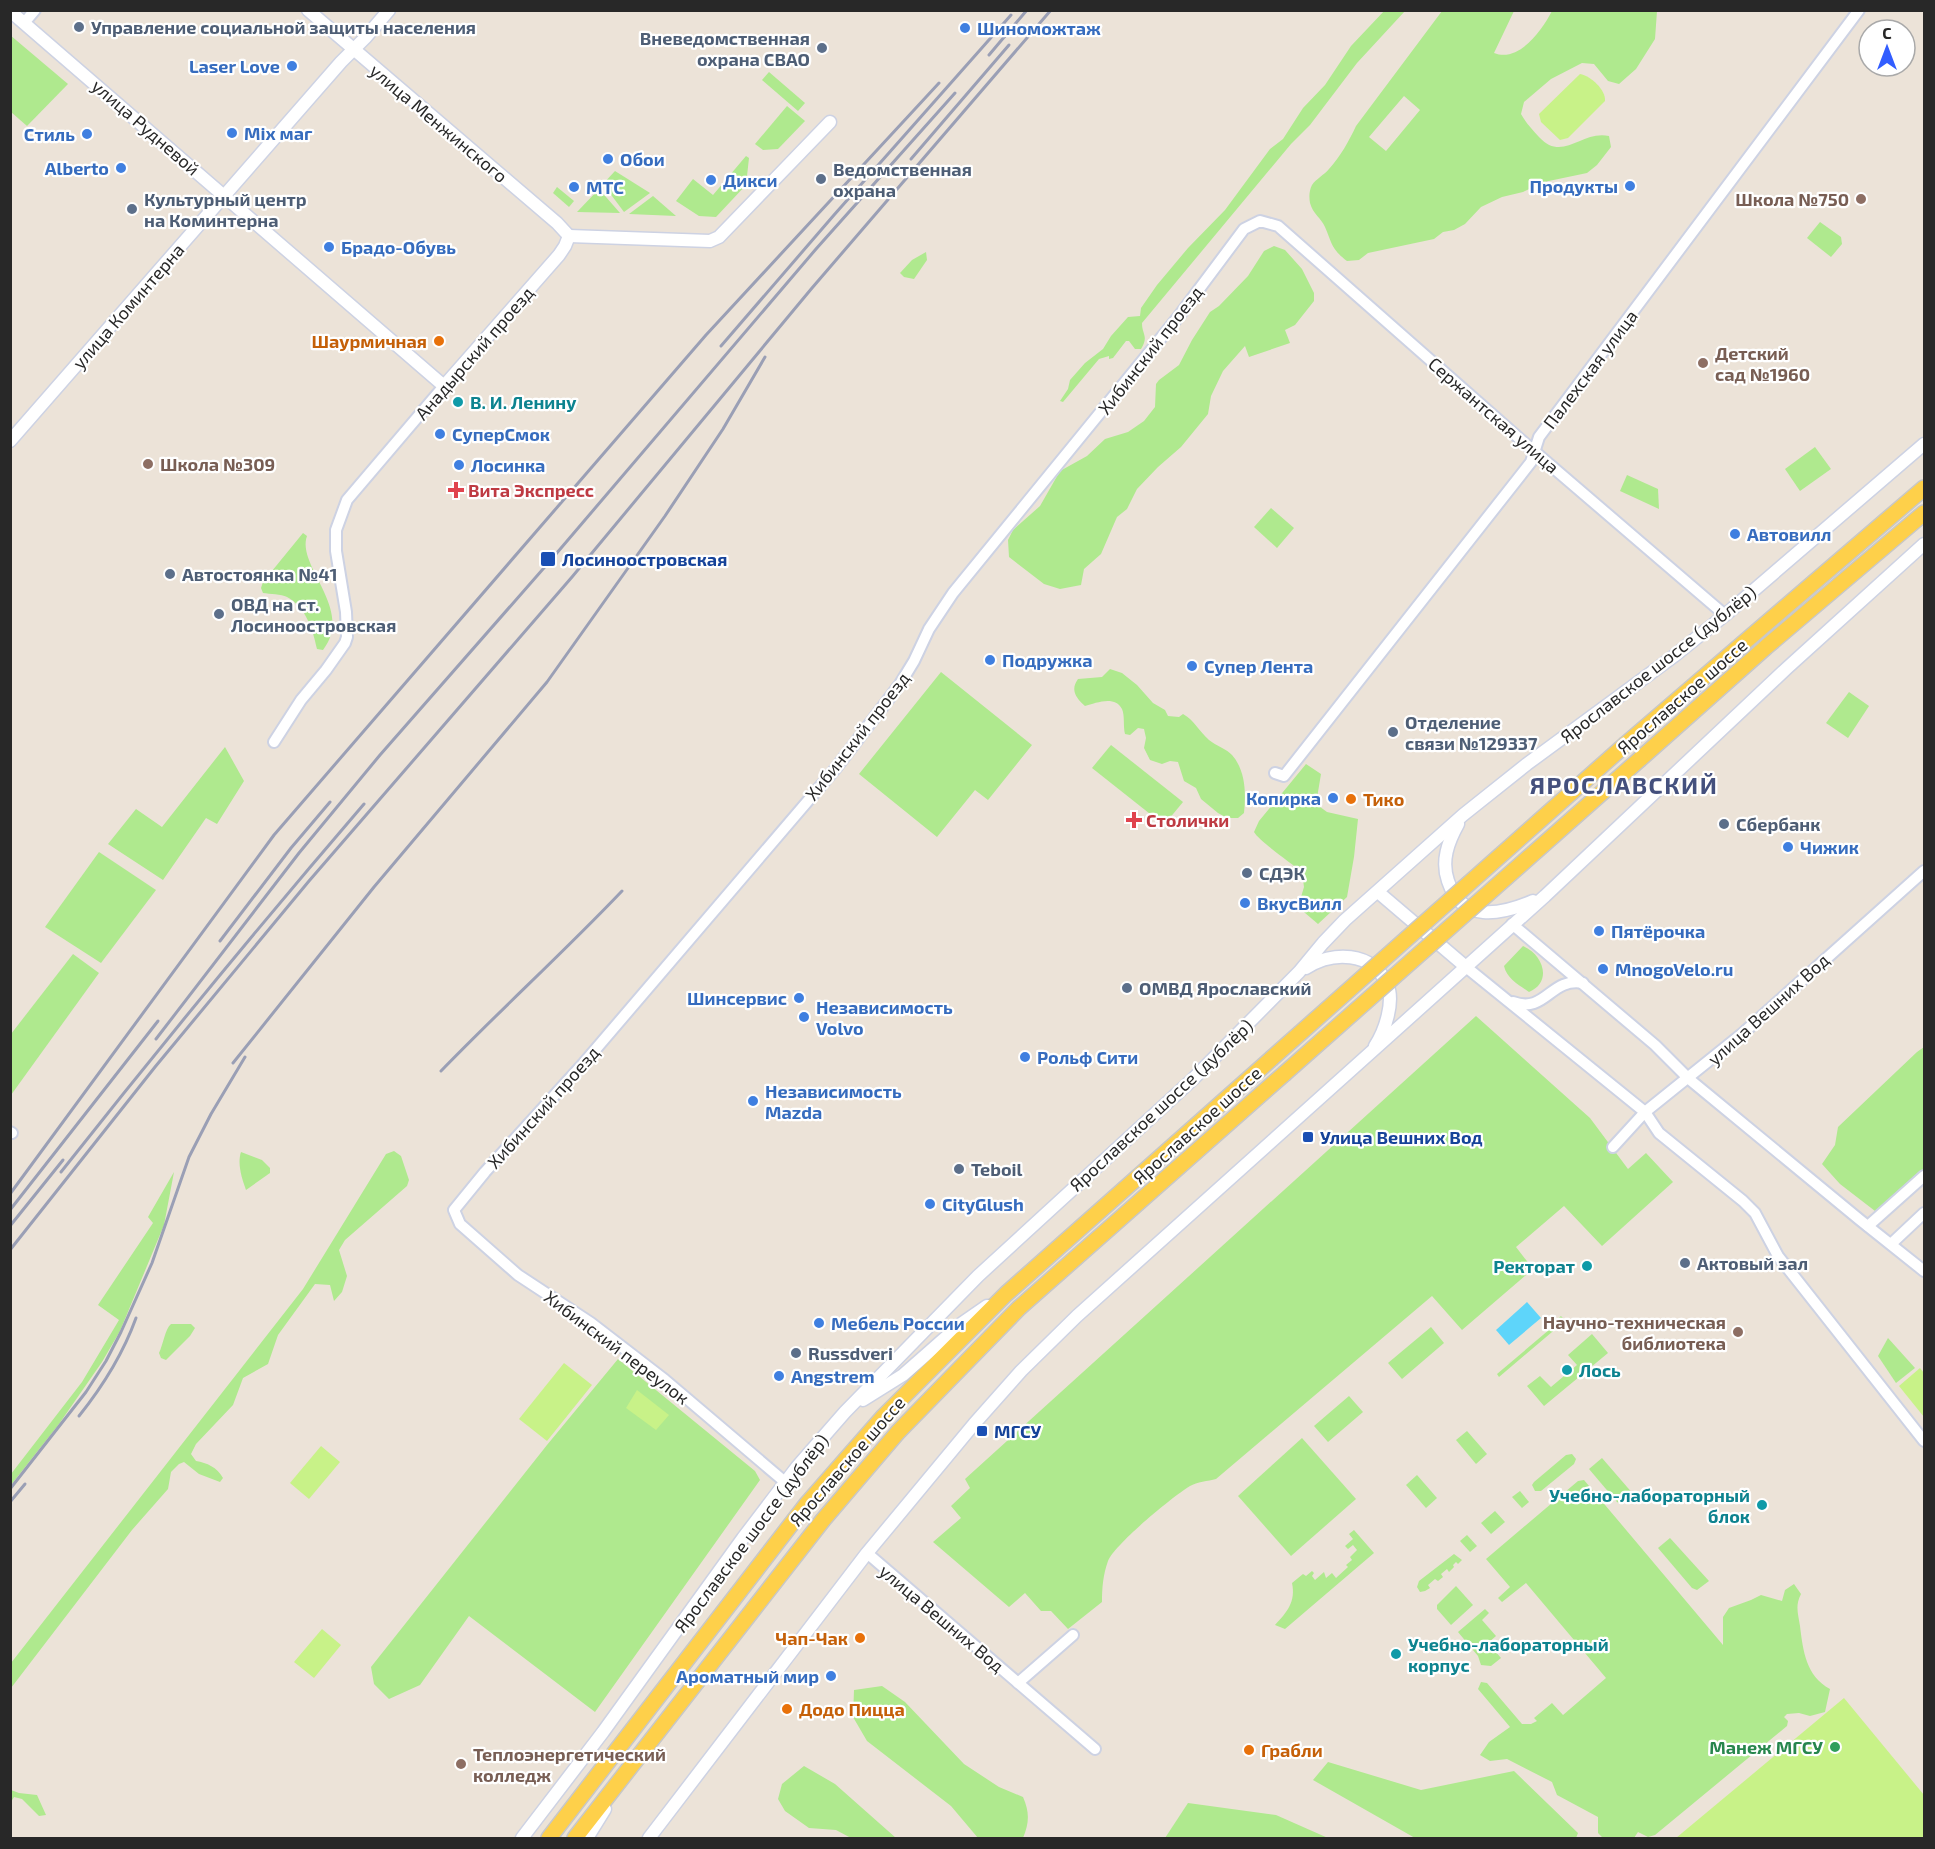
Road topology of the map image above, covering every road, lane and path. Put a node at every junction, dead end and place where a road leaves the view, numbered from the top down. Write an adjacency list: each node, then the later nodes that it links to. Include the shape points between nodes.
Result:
1 (35, 10): 6 (street)
2 (308, 10): 7 (street, улица Менжинского)
3 (389, 10): 7 (street, улица Коминтерна)
4 (1859, 10): 15 (street, Палехская улица, via 1539,437)
5 (10, 11): 6 (street, улица Рудневой)
6 (24, 23): 9 (street, улица Рудневой)
7 (353, 50): 9 (street, улица Коминтерна); 11 (street, улица Менжинского)
8 (831, 122): 11 (street, via 719,237 710,241)
9 (225, 195): 12 (street, улица Рудневой); 13 (street, улица Коминтерна)
10 (1260, 221): 15 (street, Сержантская улица, via 1278,226); 36 (street, Хибинский проезд, via 1244,229 1179,316 953,593 928,629 900,684 836,768)
11 (569, 236): 12 (street, Анадырский проезд, via 559,255)
12 (444, 386): 20 (street, Анадырский проезд, via 347,500 336,530 347,637)
13 (10, 441)
14 (1924, 444): 19 (street, Ярославское шоссе (дублёр))
15 (1534, 451): 19 (street, Сержантская улица); 21 (street, Палехская улица, via 1531,462 1314,739 1284,776)
16 (1924, 488): 41 (main road, Ярославское шоссе, bridge, via 1626,744)
17 (1924, 513): 49 (main road, Ярославское шоссе, bridge, via 1019,1308 898,1432 823,1520)
18 (1924, 544): 25 (street)
19 (1725, 615): 22 (street, Ярославское шоссе (дублёр))
20 (274, 742)
21 (1275, 773)
22 (1463, 815): 24 (street, Ярославское шоссе (дублёр)); 25 (street, via 1445,859 1453,896 1462,905 1476,911 1507,911)
23 (1924, 871): 32 (street, улица Вешних Вод)
24 (1378, 892): 27 (street); 28 (street, Ярославское шоссе (дублёр), via 1345,920)
25 (1545, 896): 26 (street)
26 (1512, 924): 27 (street); 29 (street)
27 (1466, 967): 30 (street); 31 (street)
28 (1299, 972): 31 (street, via 1326,958 1342,956 1355,957 1382,975 1388,986 1388,1009); 42 (street, Ярославское шоссе (дублёр), via 1193,1079 978,1276)
29 (1583, 983): 30 (street, via 1561,985 1533,1005); 32 (street)
30 (1508, 1000): 33 (street)
31 (1370, 1055): 45 (street, via 1077,1316 1021,1371)
32 (1689, 1079): 33 (street, улица Вешних Вод); 38 (street)
33 (1645, 1112): 34 (street, улица Вешних Вод); 43 (street, via 1659,1133 1755,1213 1778,1256)
34 (1613, 1147)
35 (1924, 1176): 38 (street)
36 (454, 1210): 44 (street, Хибинский переулок, via 460,1224 518,1275 591,1323 665,1380)
37 (1924, 1213): 39 (street)
38 (1868, 1226): 39 (street)
39 (1891, 1244): 40 (street)
40 (1924, 1271)
41 (1006, 1294): 42 (street, via 961,1324 903,1375); 51 (main road, Ярославское шоссе, via 884,1416 806,1505)
42 (845, 1412): 44 (street, Ярославское шоссе (дублёр))
43 (1924, 1441)
44 (785, 1482): 50 (street, Ярославское шоссе (дублёр))
45 (867, 1553): 47 (street, улица Вешних Вод); 54 (street)
46 (1073, 1635): 47 (street, улица Вешних Вод)
47 (1018, 1683): 48 (street, улица Вешних Вод)
48 (1095, 1749)
49 (628, 1770): 52 (main road, Ярославское шоссе); 53 (street)
50 (522, 1839)
51 (549, 1839)
52 (575, 1839)
53 (587, 1839)
54 (649, 1839)

